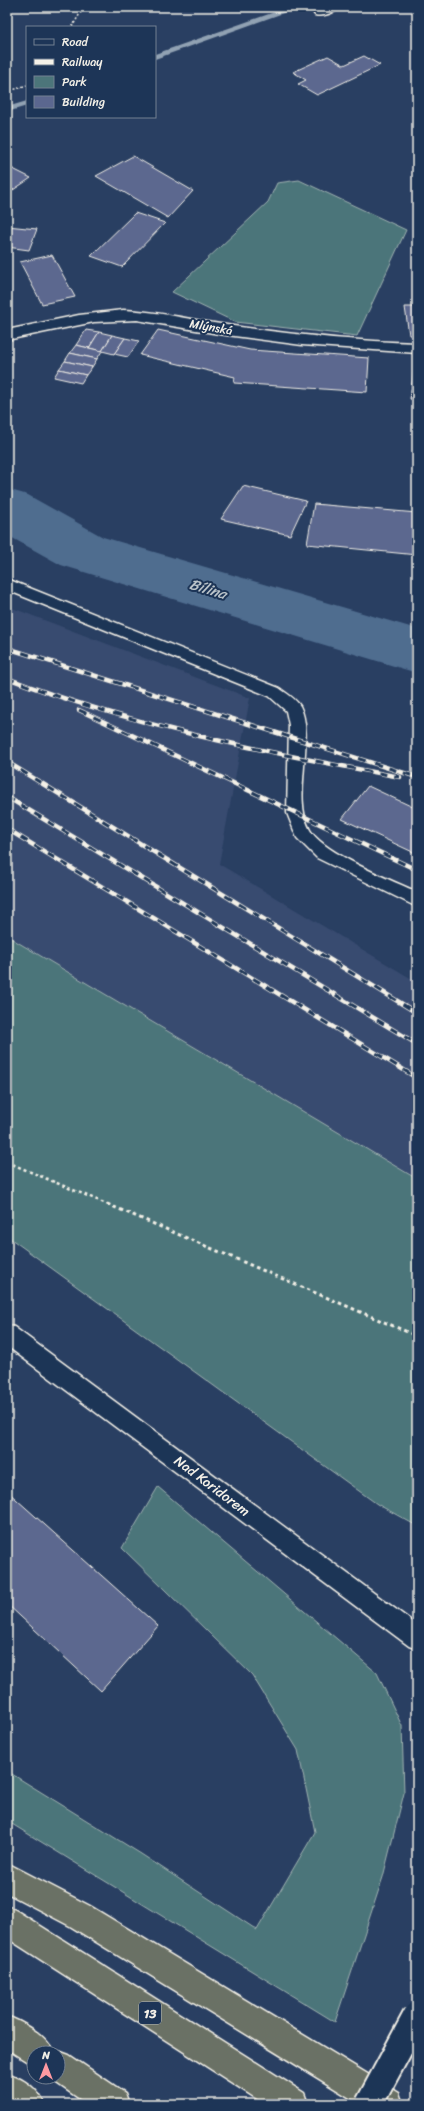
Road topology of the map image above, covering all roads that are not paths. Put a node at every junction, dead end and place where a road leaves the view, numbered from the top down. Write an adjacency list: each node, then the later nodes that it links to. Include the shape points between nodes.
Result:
1 (333, 7): 2 (street)
2 (320, 12)
3 (7, 335): 4 (street, Mlýnská, via 89,317 124,315 154,316 240,332)
4 (417, 348)
5 (7, 584): 6 (lane, via 274,692 293,708 297,725 295,813 303,834 323,853)
6 (417, 900)
7 (7, 1334): 8 (lane, Nad Koridorem)
8 (417, 1638)
9 (7, 1877): 20 (highway, via 80,1916)
10 (7, 1921): 18 (highway, 13)
11 (417, 2015): 19 (street, bridge)
12 (7, 2031): 13 (highway)
13 (27, 2045)
14 (66, 2071): 17 (highway)
15 (7, 2088): 16 (highway)
16 (29, 2104)
17 (114, 2104)
18 (294, 2104)
19 (369, 2104)
20 (388, 2104)

